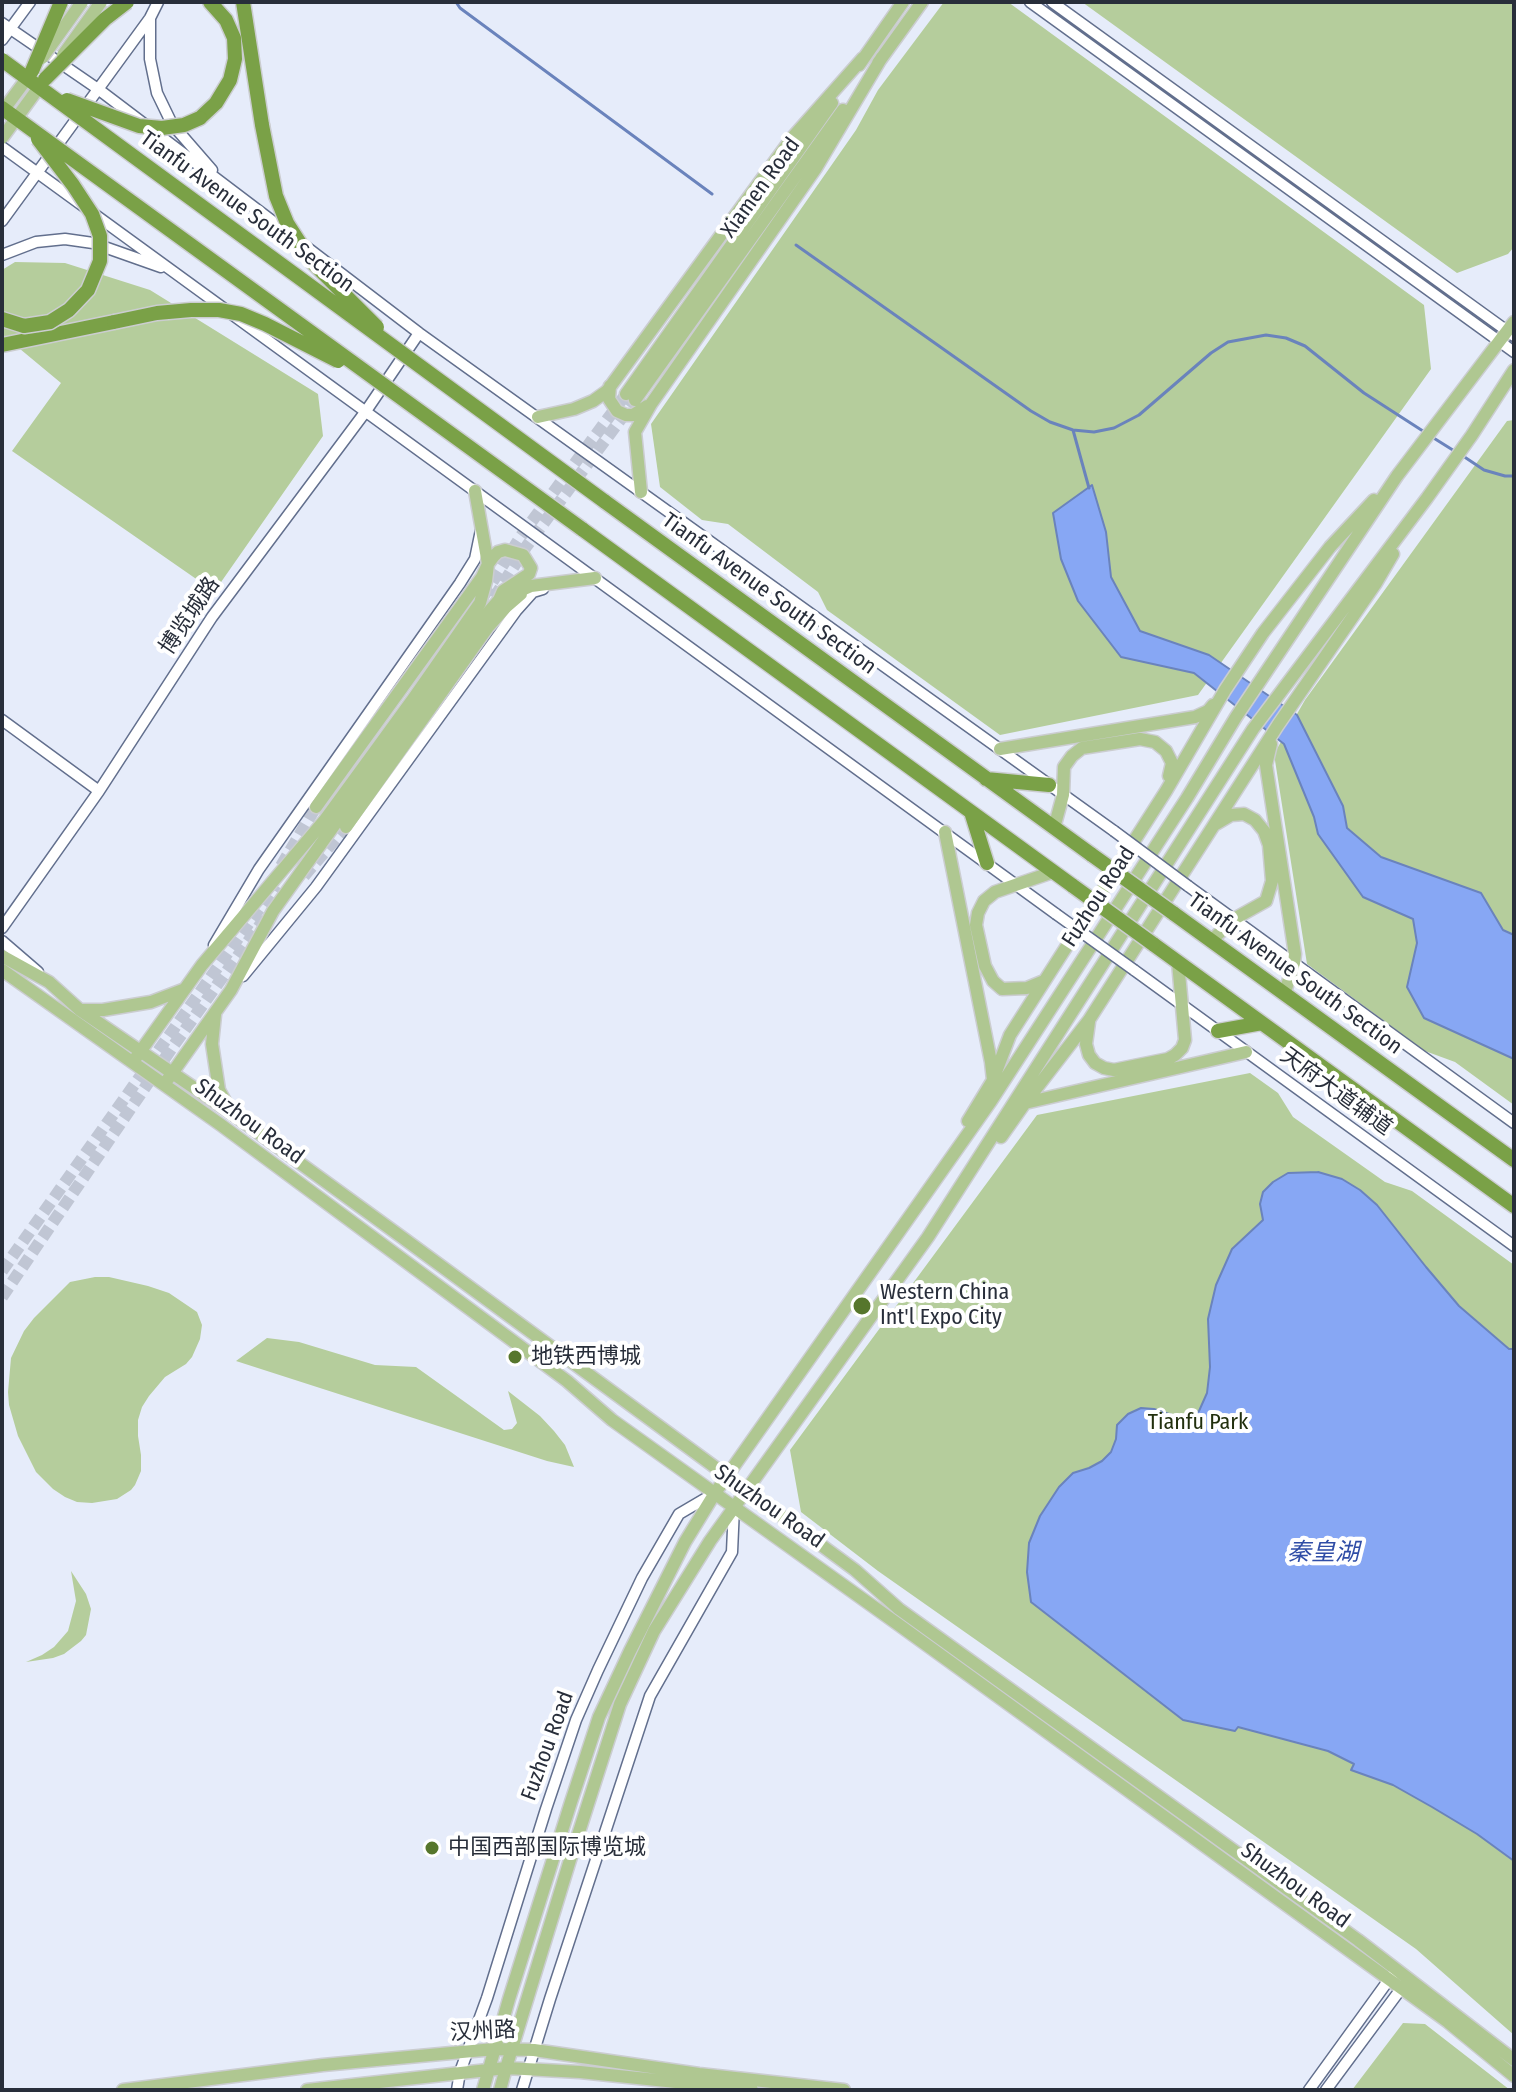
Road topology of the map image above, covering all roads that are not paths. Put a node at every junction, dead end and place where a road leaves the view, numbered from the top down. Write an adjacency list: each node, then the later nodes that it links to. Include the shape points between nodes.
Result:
1 (30, 2): 14 (street)
2 (61, 2): 19 (highway, bridge)
3 (82, 2): 19 (main road, bridge)
4 (101, 2): 19 (main road, bridge)
5 (127, 2): 19 (highway, bridge)
6 (158, 2): 13 (street)
7 (210, 2): 19 (highway, bridge, via 234,38 235,59 230,80 200,118 162,128 139,126)
8 (243, 2): 35 (highway, bridge, via 269,164 287,223 312,262)
9 (903, 2): 17 (main road, Xiamen Road)
10 (922, 2): 16 (main road, Xiamen Road)
11 (1030, 2): 32 (street)
12 (1052, 2): 32 (street)
13 (150, 18): 20 (street); 25 (street, via 157,93 172,124)
14 (6, 26): 15 (street); 20 (street)
15 (2, 40)
16 (882, 57): 17 (main road, Xiamen Road, via 630,397); 39 (main road, via 816,168)
17 (863, 58): 38 (main road, via 792,138)
18 (6, 62): 19 (highway, Tianfu Avenue South Section, bridge)
19 (42, 81): 21 (main road, bridge); 23 (main road, bridge); 35 (highway, Tianfu Avenue South Section, bridge)
20 (98, 89): 24 (street); 25 (street)
21 (2, 110): 22 (highway, bridge)
22 (28, 126): 30 (highway, bridge, via 92,214 100,236 100,261 88,290 50,322 24,326); 37 (highway, bridge)
23 (4, 140): 24 (street, 天府大道辅道)
24 (37, 173): 26 (street); 28 (street, 天府大道辅道)
25 (227, 186): 31 (street)
26 (2, 221)
27 (2, 255): 28 (street, via 36,242 65,239 93,243)
28 (173, 271): 40 (street, 天府大道辅道)
29 (1514, 314): 32 (street)
30 (2, 319)
31 (419, 333): 40 (street, 博览城路); 41 (street)
32 (1509, 333): 34 (street); 42 (main road, Fuzhou Road)
33 (2, 345): 37 (highway, bridge, via 157,313 219,310 265,324)
34 (1514, 352)
35 (412, 361): 56 (highway, Tianfu Avenue South Section, bridge)
36 (1514, 370): 45 (main road, Fuzhou Road)
37 (380, 383): 62 (highway, bridge)
38 (610, 386): 39 (main road, via 612,405 626,415); 41 (main road, via 593,401)
39 (651, 404): 44 (main road, via 635,432)
40 (366, 411): 43 (street, 天府大道辅道); 58 (street, 博览城路, via 212,617)
41 (538, 417): 44 (street)
42 (1397, 476): 52 (main road, via 1330,547); 102 (main road, Fuzhou Road, via 991,1101)
43 (475, 491): 46 (main road); 48 (street, 天府大道辅道)
44 (641, 492): 55 (street)
45 (1427, 498): 54 (main road, via 1376,583); 103 (main road, Fuzhou Road, via 1253,729)
46 (481, 528): 47 (main road); 77 (street, via 475,559 460,583 259,869)
47 (488, 564): 51 (main road, via 505,550 523,555 531,568); 61 (main road); 77 (main road, via 480,603 413,699 324,821)
48 (595, 578): 49 (main road); 66 (street, 天府大道辅道)
49 (559, 584): 50 (main road); 83 (street, via 533,592 516,611 316,887)
50 (531, 586): 51 (main road); 63 (main road, via 488,627)
51 (499, 600): 83 (main road, via 273,911)
52 (1225, 690): 55 (main road, via 1208,711 1195,717); 59 (main road)
53 (2, 720): 58 (street)
54 (1278, 725): 64 (main road); 76 (main road, via 1266,765)
55 (1000, 749): 57 (street)
56 (984, 778): 57 (highway); 65 (highway, Tianfu Avenue South Section)
57 (1049, 785): 60 (street)
58 (99, 791): 71 (street, 博览城路)
59 (1166, 791): 60 (main road, via 1172,763 1166,751 1140,739 1082,748 1064,767); 80 (main road)
60 (1063, 795): 65 (main road); 70 (street, bridge)
61 (316, 807)
62 (971, 812): 67 (highway); 68 (highway)
63 (346, 827)
64 (1212, 827): 70 (main road, via 1244,814 1264,831 1269,845 1269,896); 89 (main road)
65 (1054, 828): 72 (highway, Tianfu Avenue South Section, bridge)
66 (945, 832): 67 (street, 天府大道辅道); 95 (main road)
67 (987, 863): 69 (street, 天府大道辅道)
68 (1053, 872): 69 (main road); 75 (highway, bridge)
69 (1016, 884): 80 (main road, via 995,892 978,913 985,966 1002,989); 86 (street, 天府大道辅道, bridge)
70 (1234, 919): 72 (main road); 76 (street)
71 (2, 928)
72 (1212, 940): 84 (highway, Tianfu Avenue South Section)
73 (2, 941): 81 (street)
74 (2, 956): 81 (main road, Shuzhou Road)
75 (1178, 962): 86 (main road); 90 (highway)
76 (1294, 963): 84 (main road); 99 (street)
77 (202, 965): 82 (main road)
78 (2, 970): 85 (main road, Shuzhou Road)
79 (2, 977): 85 (street)
80 (1044, 981): 95 (main road, via 1010,1035)
81 (49, 982): 87 (main road, Shuzhou Road)
82 (185, 989): 87 (main road, via 151,1002); 93 (main road)
83 (231, 990): 88 (main road)
84 (1285, 992): 100 (highway, Tianfu Avenue South Section)
85 (41, 998): 93 (main road, Shuzhou Road)
86 (1183, 1005): 89 (main road, via 1185,1040 1175,1055 1114,1070 1089,1055); 91 (street, 天府大道辅道)
87 (80, 1010): 93 (main road, Shuzhou Road)
88 (215, 1012): 94 (main road); 98 (main road, via 212,1044 219,1090)
89 (1089, 1020): 97 (main road)
90 (1262, 1023): 91 (highway); 101 (highway)
91 (1218, 1031): 92 (street, 天府大道辅道)
92 (1246, 1052): 97 (main road); 104 (street, 天府大道辅道)
93 (136, 1058): 94 (main road, Shuzhou Road); 96 (main road, Shuzhou Road)
94 (172, 1073): 96 (main road); 98 (main road, Shuzhou Road)
95 (993, 1080): 102 (main road)
96 (163, 1085): 107 (main road, Shuzhou Road)
97 (1025, 1103): 103 (main road)
98 (231, 1113): 105 (main road, Shuzhou Road)
99 (1514, 1123)
100 (1514, 1160)
101 (1514, 1206)
102 (915, 1209): 105 (main road, Fuzhou Road)
103 (928, 1237): 106 (main road, Fuzhou Road)
104 (1514, 1246)
105 (726, 1477): 106 (main road, Shuzhou Road); 107 (main road, Fuzhou Road)
106 (745, 1491): 108 (main road, Fuzhou Road); 109 (main road, Shuzhou Road)
107 (715, 1493): 108 (main road, Shuzhou Road); 111 (main road, Fuzhou Road, via 652,1605 599,1717); 114 (street, Fuzhou Road, via 679,1514 613,1635 576,1720)
108 (734, 1507): 109 (main road, Shuzhou Road); 112 (main road, Fuzhou Road, via 654,1631 620,1704); 113 (street, via 732,1552 650,1696)
109 (1393, 1974): 110 (main road, Shuzhou Road); 130 (street)
110 (1405, 1983): 115 (main road, Shuzhou Road); 120 (main road, Shuzhou Road); 131 (street)
111 (494, 2049): 112 (main road, 汉州路); 114 (main road, 汉州路); 116 (main road, Fuzhou Road)
112 (512, 2049): 113 (main road, 汉州路); 117 (main road, Fuzhou Road)
113 (534, 2050): 118 (street); 129 (main road, 汉州路)
114 (468, 2051): 119 (street, Fuzhou Road); 122 (main road, 汉州路)
115 (1514, 2060)
116 (488, 2068): 117 (main road, 汉州路); 119 (main road, 汉州路); 125 (main road, Fuzhou Road)
117 (506, 2068): 118 (main road, 汉州路); 126 (main road, Fuzhou Road)
118 (527, 2069): 121 (main road, 汉州路); 127 (street)
119 (460, 2072): 123 (main road, 汉州路); 124 (street, Fuzhou Road)
120 (1514, 2076)
121 (721, 2088): 128 (main road, 汉州路)
122 (123, 2090)
123 (307, 2090)
124 (457, 2090)
125 (483, 2090)
126 (500, 2090)
127 (522, 2090)
128 (752, 2090)
129 (844, 2090)
130 (1309, 2090)
131 (1326, 2090)

